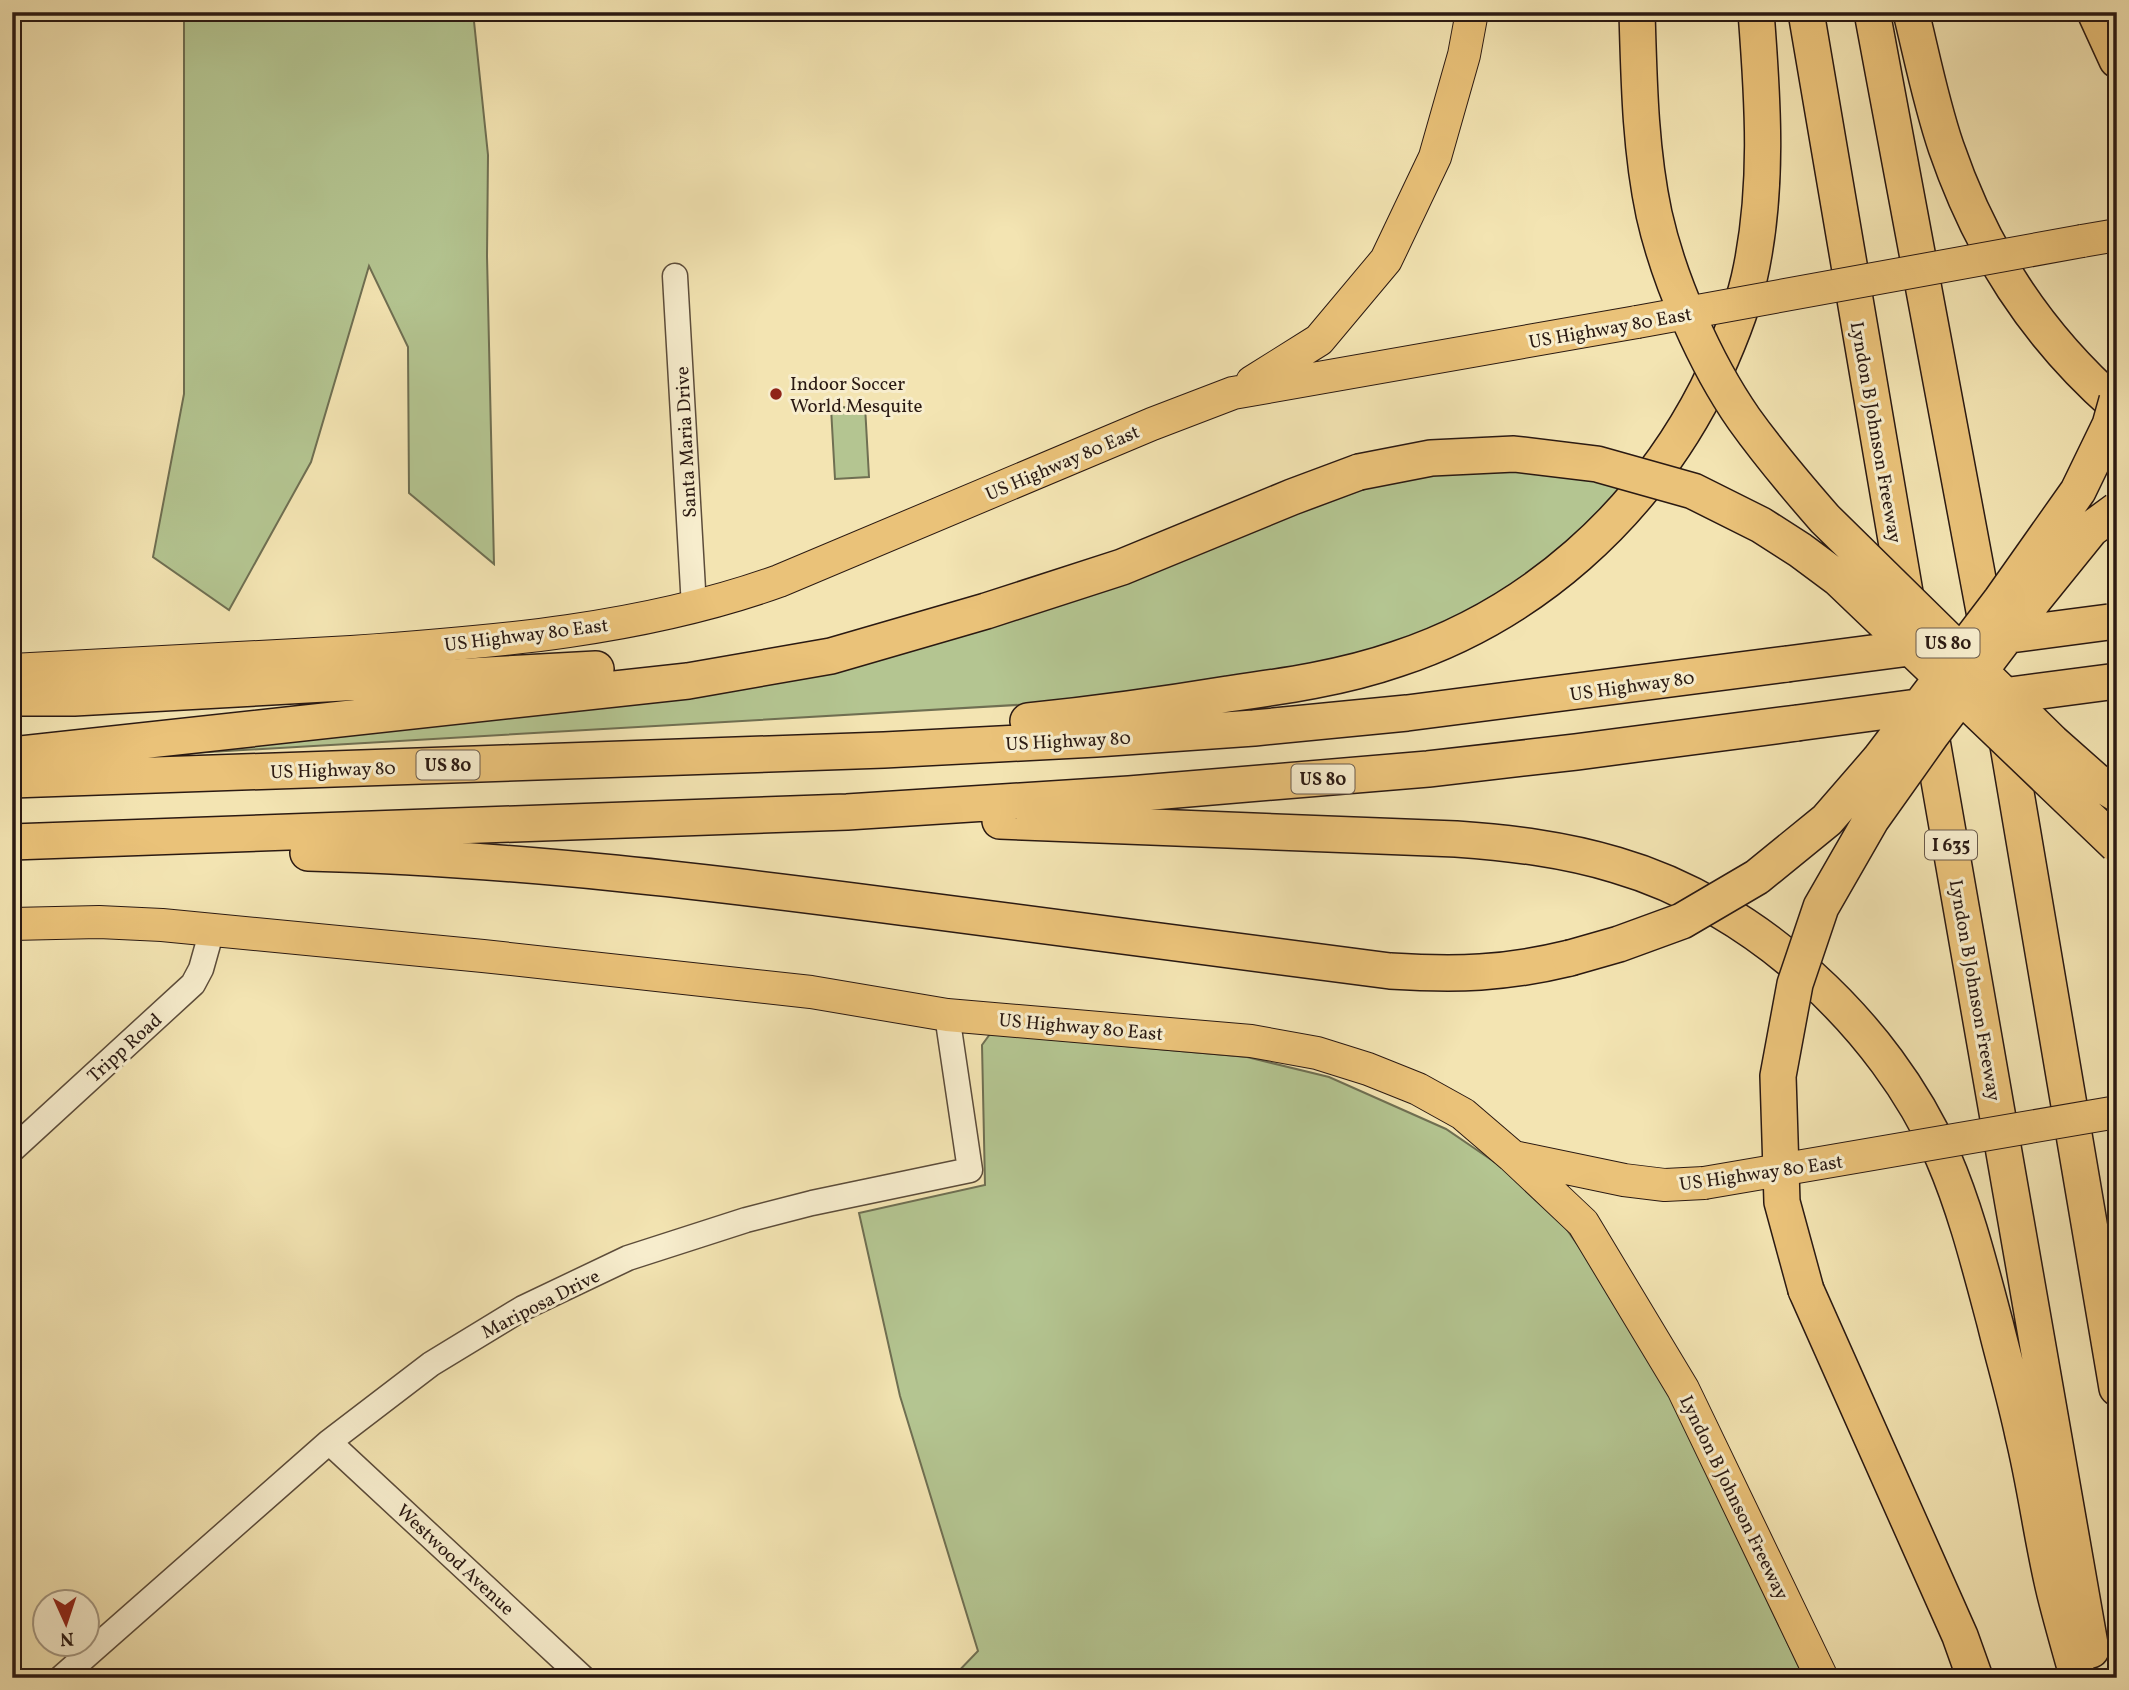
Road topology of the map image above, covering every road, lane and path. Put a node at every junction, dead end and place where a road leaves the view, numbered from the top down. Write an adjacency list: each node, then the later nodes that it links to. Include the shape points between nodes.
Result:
1 (1472, 12): 11 (main road, via 1435,157 1386,260 1319,341)
2 (1637, 12): 24 (highway, bridge, via 1645,161 1667,261 1702,348 1743,418 1825,519 2052,742)
3 (1756, 12): 21 (highway, via 1761,192 1740,310 1717,368 1679,439 1628,507 1578,555 1489,619 1429,648 1373,667 1231,694 955,730)
4 (1806, 12): 42 (highway, Lyndon B Johnson Freeway / I 635)
5 (1872, 12): 35 (highway, via 1986,617)
6 (1911, 12): 13 (highway, via 1945,144 1985,242 2043,330)
7 (2095, 12): 8 (highway)
8 (2117, 60)
9 (2117, 235): 11 (main road, US Highway 80 East, bridge)
10 (675, 276): 15 (street, Santa Maria Drive)
11 (1233, 393): 15 (main road, US Highway 80 East, via 779,582)
12 (2117, 400): 26 (highway, bridge, via 2078,491 1888,749 1827,820 1757,877 1682,921 1619,944 1524,969 1442,974 1390,971 617,872 373,854 191,850)
13 (2117, 406)
14 (2117, 510): 40 (highway, bridge, via 2091,529 2036,597 1871,820 1821,907 1795,984 1778,1076 1782,1202 1806,1290)
15 (695, 607): 18 (main road, US Highway 80 East, via 589,628 447,645)
16 (2113, 622): 21 (highway, US Highway 80 / US 80, bridge, via 1523,699 1254,728)
17 (915, 630): 20 (highway, via 671,664); 22 (highway, via 831,656 688,681); 28 (highway, bridge, via 1122,566 1359,472 1431,458 1514,454 1597,464 1692,491 1800,550 1839,579)
18 (12, 670)
19 (2117, 681): 25 (highway, US 80, bridge, via 1388,773)
20 (12, 698)
21 (884, 750): 23 (highway, US Highway 80 / US 80)
22 (12, 755)
23 (12, 780)
24 (2117, 794)
25 (847, 812): 26 (highway, US 80); 41 (highway, via 1518,844 1570,852 1666,883 1774,947 1830,995 1863,1031 1895,1073 1943,1157 1982,1273)
26 (115, 837): 27 (highway, US 80)
27 (12, 842)
28 (2117, 845)
29 (12, 924): 30 (main road, US Highway 80 East, via 99,922)
30 (212, 930): 31 (main road, US Highway 80 East, via 811,992); 33 (street, Tripp Road, via 193,984)
31 (947, 1015): 34 (main road, US Highway 80 East, via 1251,1041 1317,1053 1418,1089 1463,1114); 36 (street, Mariposa Drive, via 970,1170 746,1220 628,1258 475,1335)
32 (2117, 1112): 34 (main road, US Highway 80 East, bridge, via 1704,1183 1624,1180)
33 (12, 1150)
34 (1512, 1156): 39 (main road, Lyndon B Johnson Freeway, via 1583,1223 1683,1389)
35 (2117, 1388)
36 (329, 1442): 37 (street, Mariposa Drive); 38 (street, Westwood Avenue)
37 (61, 1678)
38 (583, 1678)
39 (1822, 1678)
40 (1975, 1678)
41 (2078, 1678)
42 (2096, 1678)

